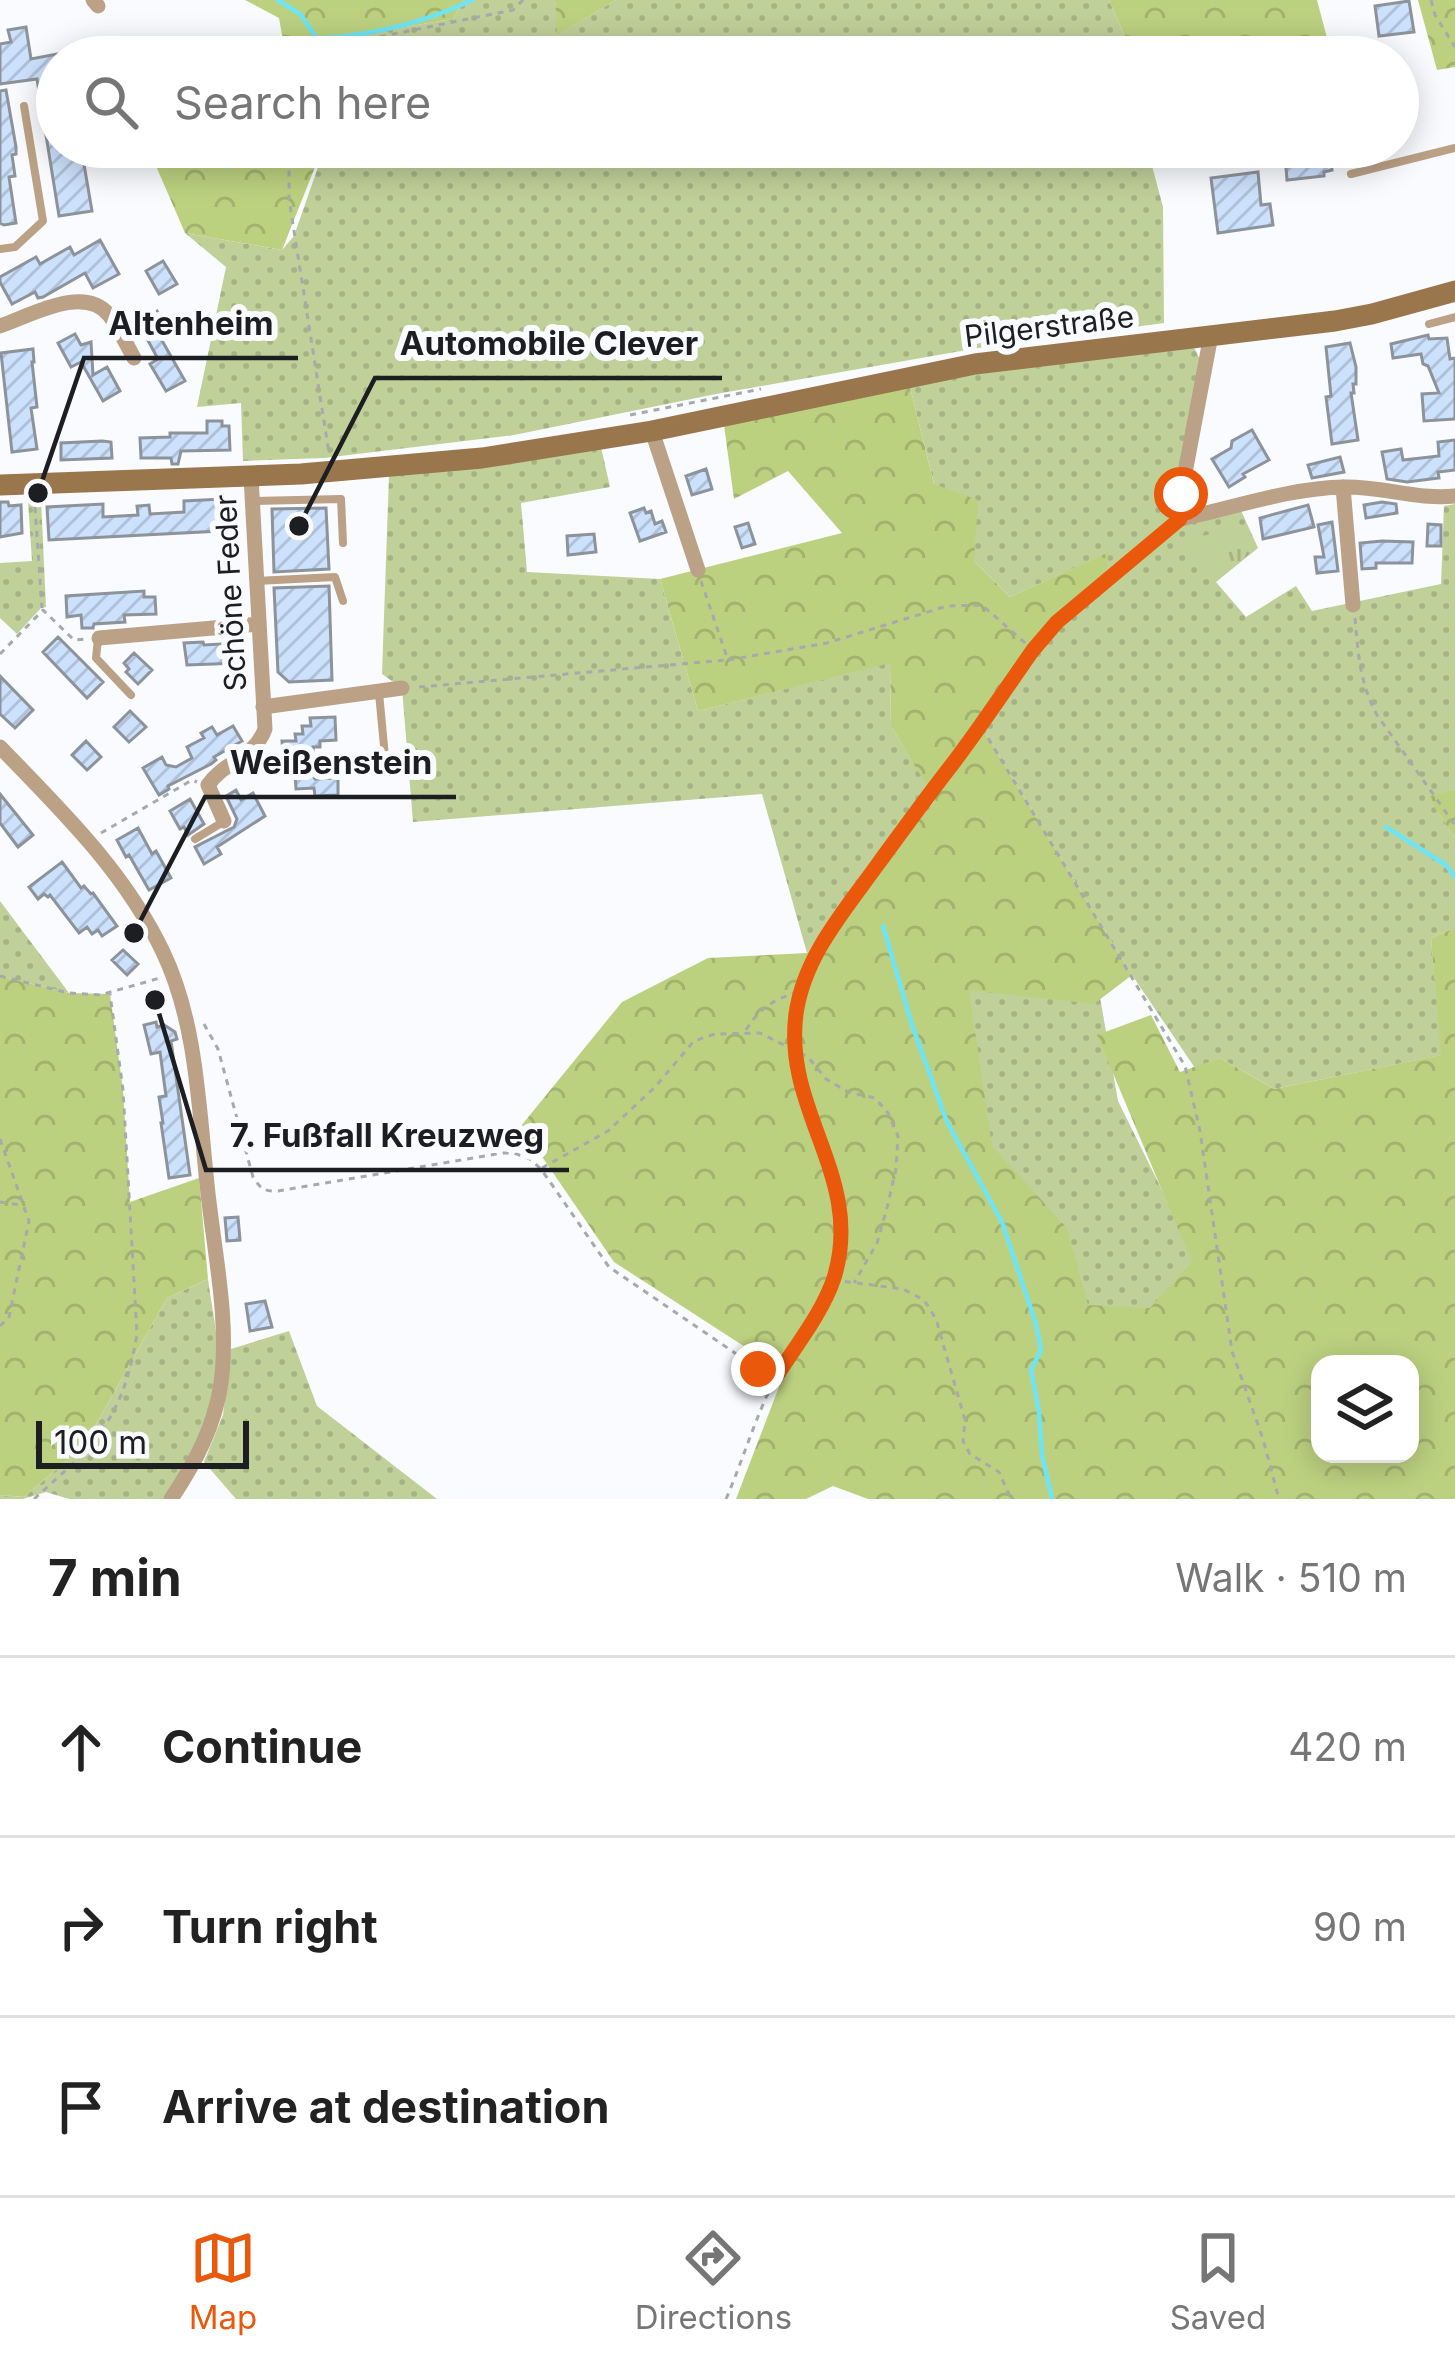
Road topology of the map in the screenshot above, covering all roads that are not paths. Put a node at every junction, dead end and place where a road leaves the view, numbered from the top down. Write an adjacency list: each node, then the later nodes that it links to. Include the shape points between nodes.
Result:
1 (24, 106): 6 (lane, via 43,221 15,247)
2 (1455, 148): 3 (lane)
3 (1419, 157)
4 (1375, 168): 5 (lane)
5 (1351, 174)
6 (0, 249)
7 (1455, 291): 11 (main road, Pilgerstraße, via 1372,314)
8 (1455, 317): 9 (lane)
9 (1429, 325)
10 (0, 326): 12 (street, via 87,302 110,316)
11 (1211, 335): 13 (main road, Pilgerstraße, via 975,364); 16 (street, via 1180,519)
12 (134, 358)
13 (652, 431): 14 (main road, Pilgerstraße, via 482,458); 20 (street)
14 (250, 477): 15 (main road, Pilgerstraße); 18 (street, Schöne Feder)
15 (0, 484)
16 (1342, 487): 17 (street); 23 (street)
17 (1455, 496)
18 (252, 501): 19 (lane, via 340,499); 21 (street, Schöne Feder)
19 (343, 543)
20 (698, 570)
21 (255, 581): 22 (lane, via 335,578); 24 (street, Schöne Feder)
22 (343, 601)
23 (1353, 604)
24 (258, 624): 25 (street); 29 (street, Schöne Feder)
25 (99, 638): 28 (lane, via 96,658)
26 (402, 688): 27 (street, Schöne Feder)
27 (379, 691): 29 (street, Schöne Feder); 31 (lane, via 386,767)
28 (131, 695)
29 (263, 707): 32 (street, Schöne Feder, via 261,742 208,785)
30 (0, 747): 34 (street, via 89,840 145,919 186,1011 223,1354 207,1437)
31 (318, 772)
32 (224, 821): 33 (lane)
33 (195, 838)
34 (172, 1499)

